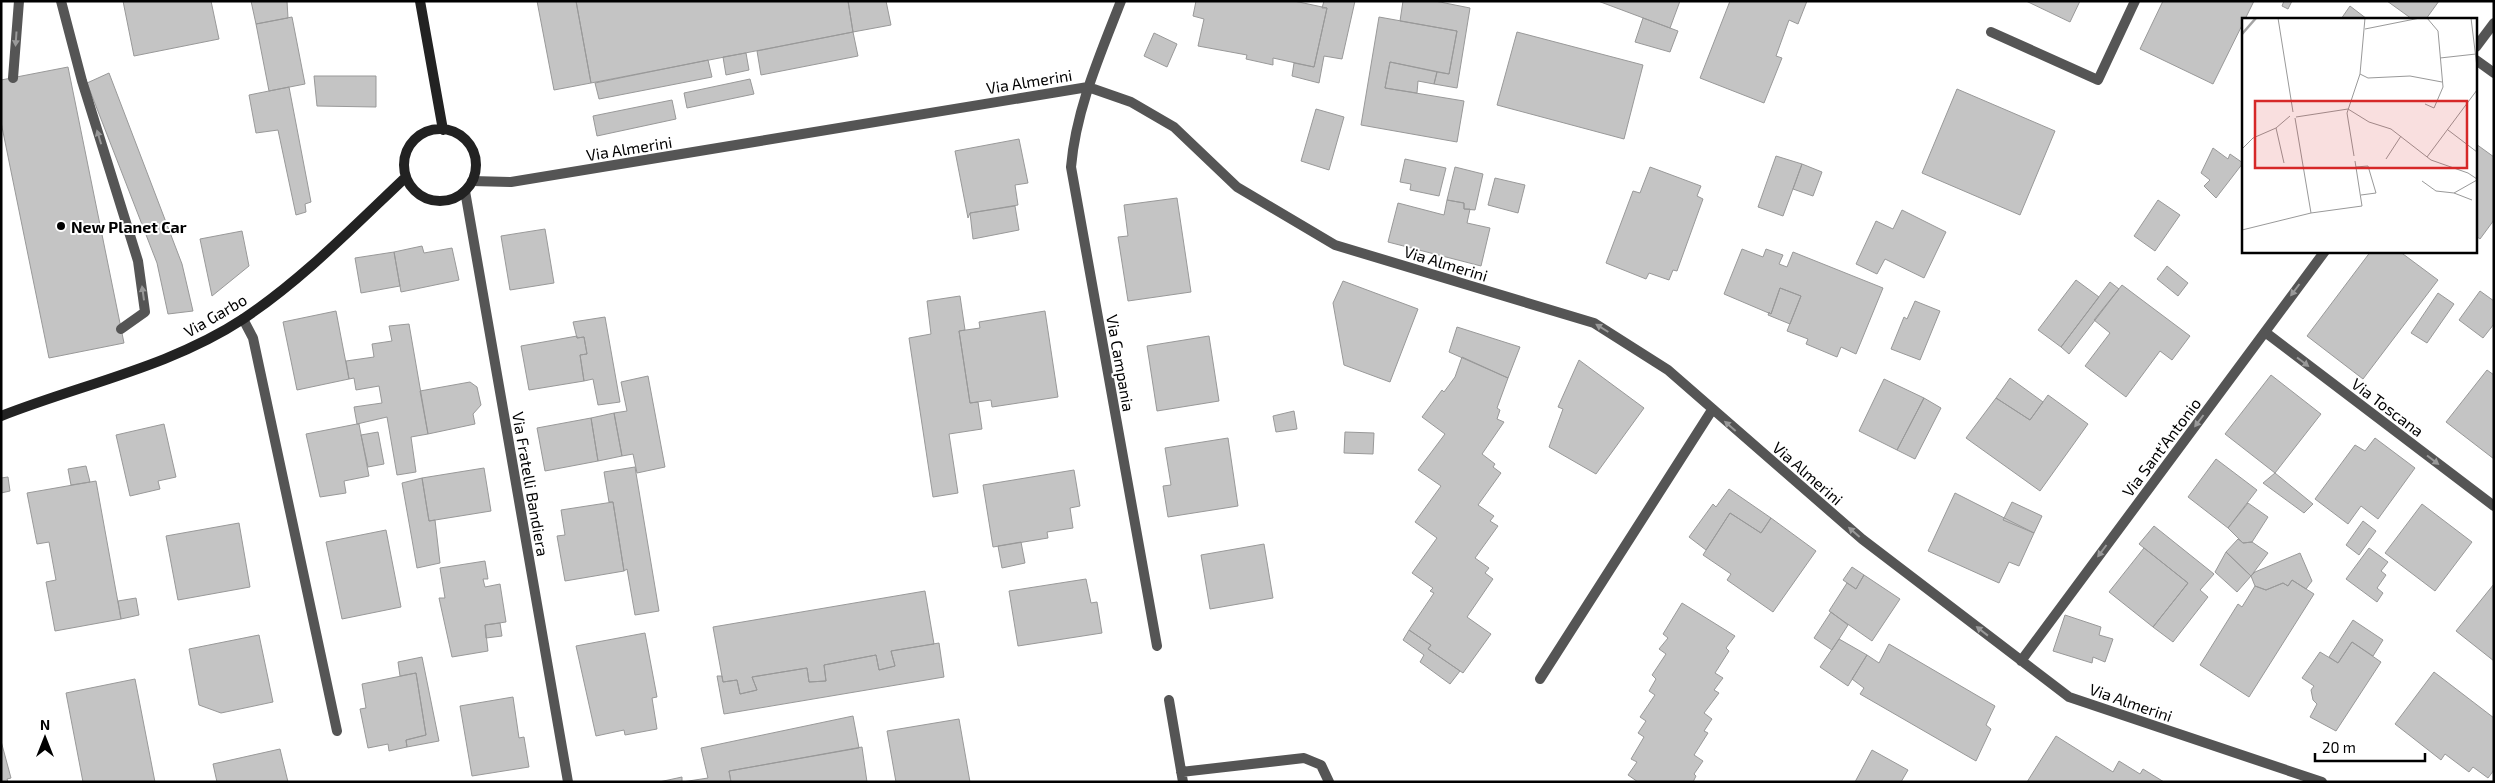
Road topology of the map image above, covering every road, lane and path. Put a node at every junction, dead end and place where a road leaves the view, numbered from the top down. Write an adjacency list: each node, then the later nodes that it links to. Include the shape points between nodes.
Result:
1 (19, 1): 11 (street, one-way to 11)
2 (61, 1): 19 (street, one-way to 2, via 145,312 138,261 82,81)
3 (420, 1): 13 (street)
4 (1121, 1): 12 (street, Via Campania)
5 (2134, 1): 7 (street, via 2098,80)
6 (2494, 23): 8 (street)
7 (1991, 32)
8 (2478, 44)
9 (2478, 61): 10 (street)
10 (2494, 73)
11 (14, 78)
12 (1088, 87): 15 (street, Via Almerini, via 511,182); 21 (street, Via Almerini, one-way to 12, via 1668,370 1594,323 1335,245 1237,187 1174,127 1131,102); 24 (street, Via Campania, via 1074,140 1071,167)
13 (443, 130): 14 (street, via 420,135 412,143 406,154); 15 (street, via 459,135 471,148 476,164)
14 (406, 177): 16 (street, via 421,196 432,200 444,201); 18 (street, Via Garbo, via 302,274)
15 (472, 181): 16 (street)
16 (465, 191): 30 (street, Via Fratelli Bandiera)
17 (2323, 252): 20 (street, Via Sant'Antonio, one-way to 20)
18 (243, 319): 22 (street, Via Garbo, via 189,348 116,378 44,399); 28 (street, via 252,338)
19 (121, 329)
20 (2264, 332): 23 (street, Via Toscana, one-way to 23); 25 (street, Via Sant'Antonio, one-way to 25)
21 (1712, 410): 25 (street, Via Almerini, one-way to 21, via 1862,539); 26 (street)
22 (1, 416)
23 (2494, 506)
24 (1157, 646)
25 (2021, 661): 32 (street, Via Almerini, via 2069,697)
26 (1540, 679)
27 (1169, 700): 29 (street)
28 (337, 731)
29 (1182, 777): 31 (street, via 1304,758 1321,765)
30 (568, 782)
31 (1329, 782)
32 (2322, 782)

